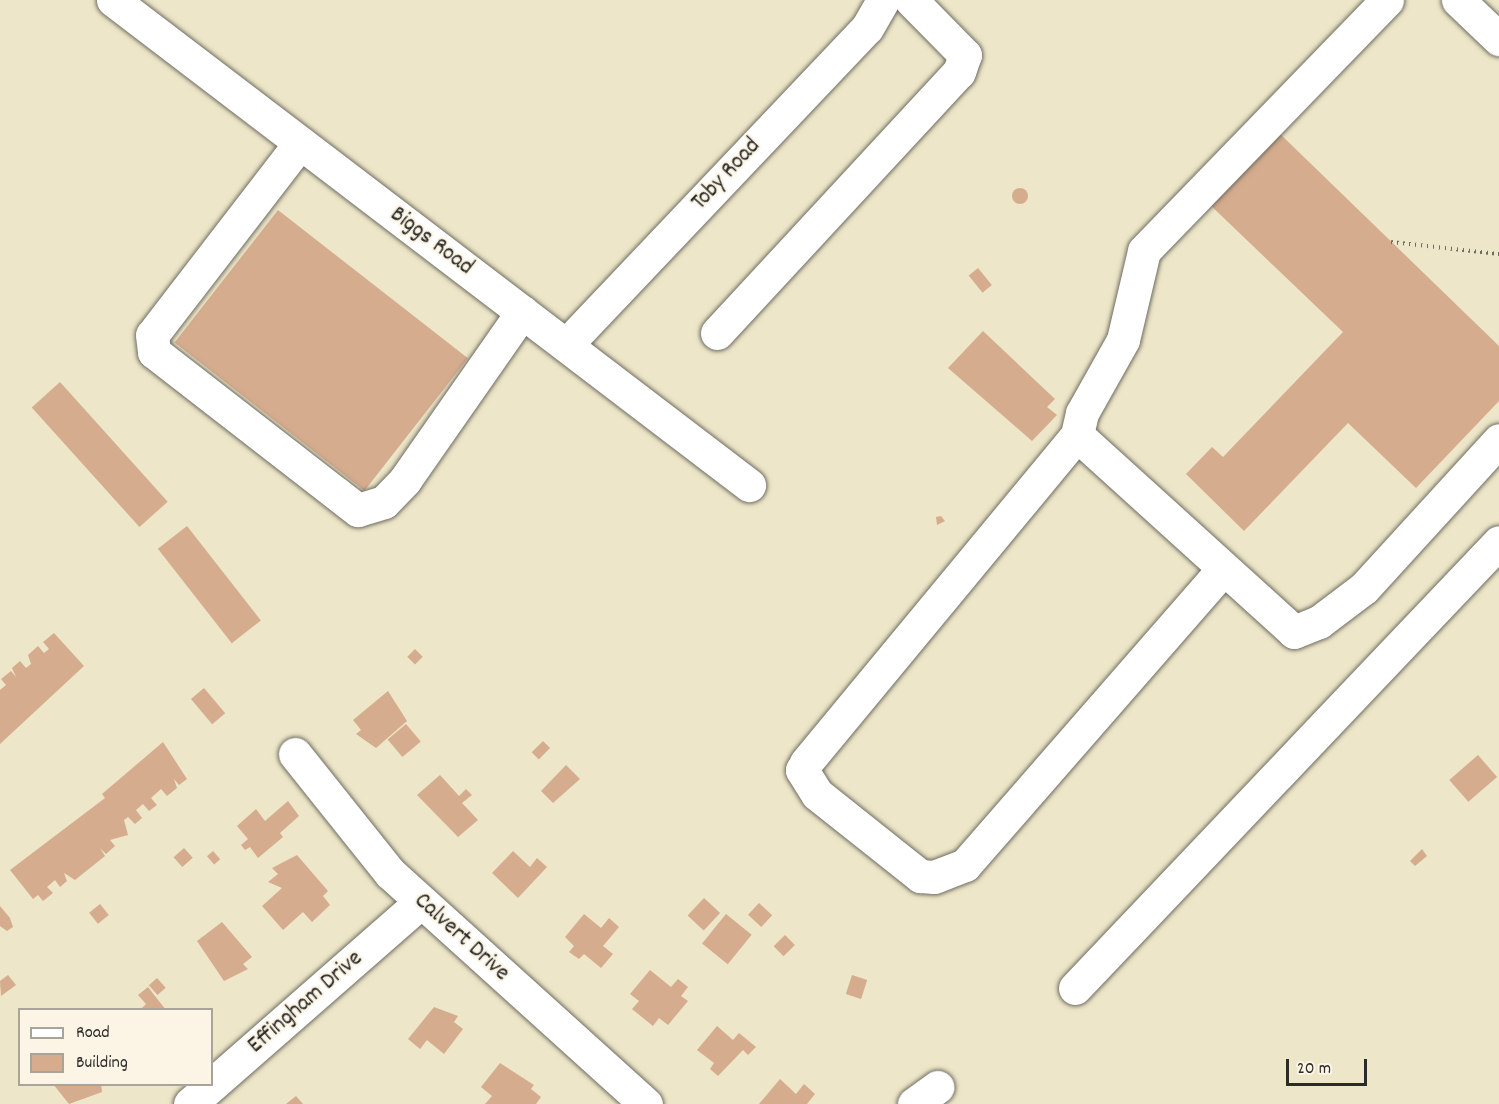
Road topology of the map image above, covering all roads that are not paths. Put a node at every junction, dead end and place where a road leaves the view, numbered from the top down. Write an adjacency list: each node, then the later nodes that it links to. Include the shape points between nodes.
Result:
1 (113, 0): 7 (street, Biggs Road)
2 (882, 0): 10 (street, Toby Road, via 867,28)
3 (911, 0): 9 (street, via 965,56 960,72)
4 (1387, 0): 11 (street, via 1144,251 1123,340 1082,413)
5 (1458, 0): 6 (street)
6 (1499, 39)
7 (300, 143): 8 (street, Biggs Road); 8 (street, via 152,335 154,352 358,510 384,502 405,480)
8 (522, 312): 10 (street, Biggs Road)
9 (717, 333)
10 (566, 345): 13 (street, Biggs Road)
11 (1077, 435): 15 (street); 15 (street, via 806,763 802,771 817,794 920,876 934,877 964,865)
12 (1499, 440): 15 (street, via 1364,588 1319,622 1294,632)
13 (749, 485)
14 (1499, 542): 18 (street)
15 (1222, 570)
16 (295, 754): 17 (street, Calvert Drive, via 390,873)
17 (421, 902): 19 (street, Effingham Drive); 22 (street, Calvert Drive)
18 (1075, 988)
19 (213, 1084)
20 (211, 1086): 21 (street, Effingham Drive)
21 (190, 1104)
22 (646, 1104)

